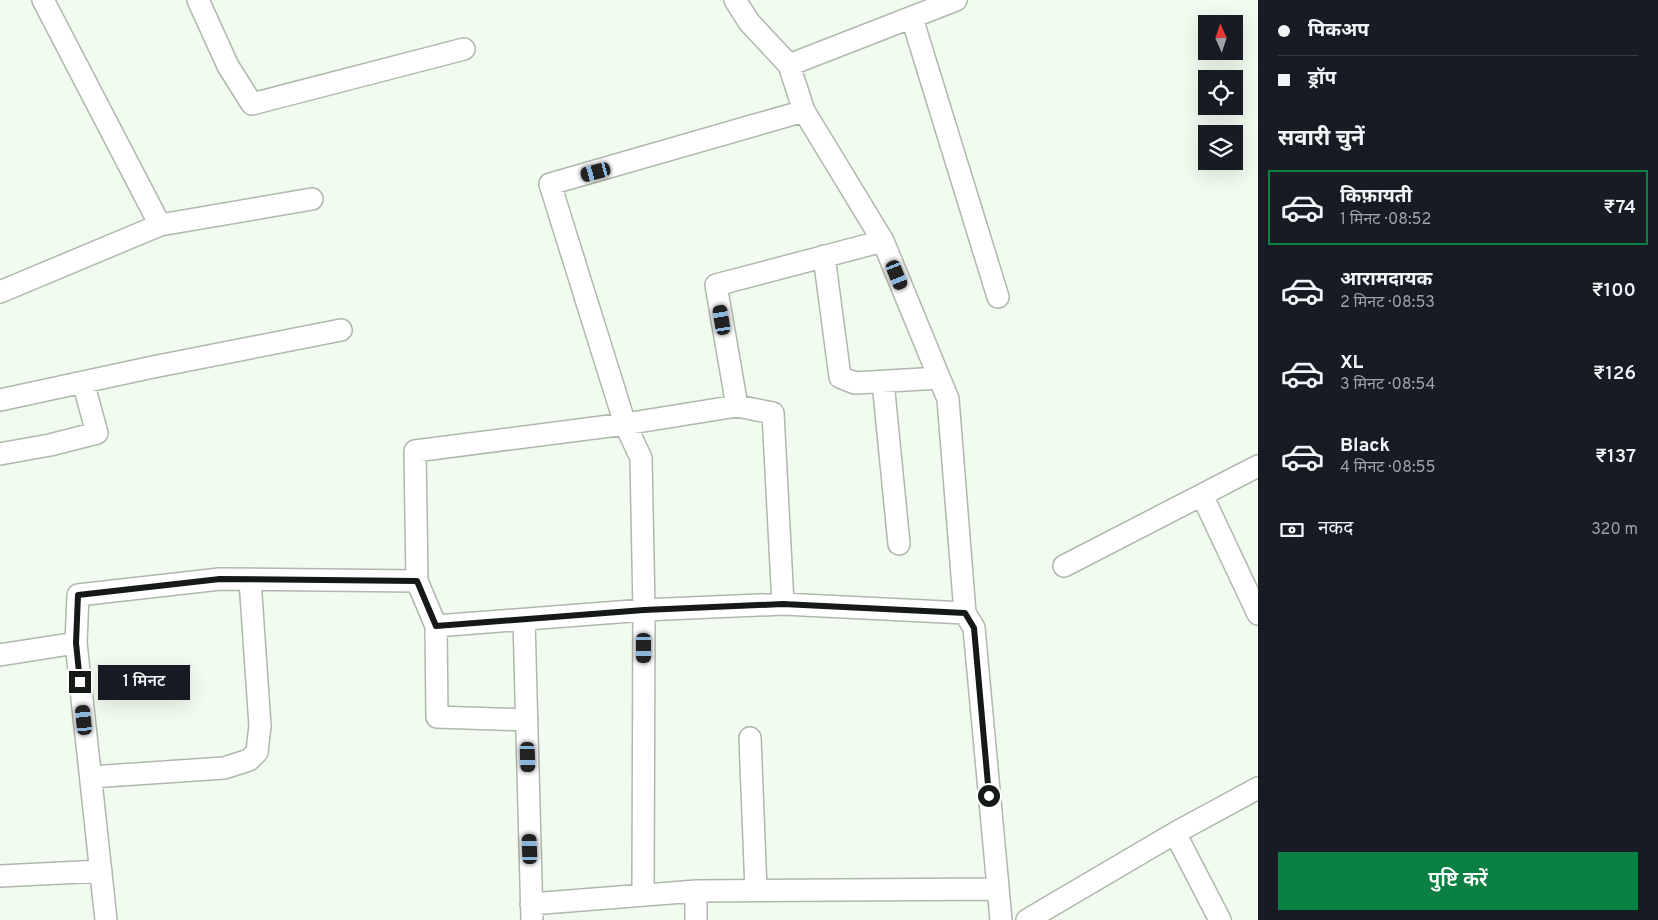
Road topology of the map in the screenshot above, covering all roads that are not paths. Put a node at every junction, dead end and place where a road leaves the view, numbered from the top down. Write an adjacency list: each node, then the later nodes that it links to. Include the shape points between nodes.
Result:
1 (43, 0): 10 (street)
2 (198, 0): 6 (street, via 228,66 252,104)
3 (735, 0): 7 (street, via 749,22)
4 (956, 0): 5 (street)
5 (912, 18): 7 (street); 14 (street)
6 (464, 49)
7 (790, 65): 8 (street)
8 (804, 110): 11 (street); 21 (street, via 550,184)
9 (312, 199): 10 (street)
10 (160, 225): 13 (street)
11 (883, 240): 12 (street); 16 (street)
12 (824, 256): 18 (street, via 840,377 855,383); 20 (street, via 716,285)
13 (0, 292)
14 (998, 297)
15 (341, 330): 17 (street)
16 (939, 378): 18 (street); 31 (street, via 948,399)
17 (83, 382): 19 (street); 22 (street, via 97,433)
18 (883, 382): 25 (street)
19 (0, 400)
20 (737, 406): 21 (street); 29 (street, via 773,412)
21 (625, 424): 28 (street, via 415,451); 30 (street, via 641,458)
22 (0, 454)
23 (1258, 466): 24 (street)
24 (1202, 495): 26 (street); 32 (street)
25 (899, 544)
26 (1064, 566)
27 (250, 580): 28 (street); 35 (street, via 220,579 78,595); 39 (street, via 260,726 257,752 249,760 224,768)
28 (417, 581): 34 (street)
29 (783, 604): 30 (street); 31 (street)
30 (644, 610): 33 (street); 47 (street)
31 (965, 613): 45 (street, via 974,628)
32 (1258, 614)
33 (524, 620): 34 (street); 37 (street)
34 (436, 626): 37 (street, via 437,717)
35 (76, 643): 36 (street); 39 (street)
36 (0, 655)
37 (527, 720): 48 (street)
38 (750, 738): 44 (street)
39 (91, 777): 42 (street)
40 (1258, 788): 41 (street)
41 (1174, 832): 52 (street); 53 (street)
42 (101, 871): 43 (street); 49 (street)
43 (0, 876)
44 (756, 890): 45 (street); 46 (street)
45 (998, 890): 51 (street)
46 (696, 891): 47 (street); 50 (street)
47 (643, 894): 48 (street)
48 (531, 912)
49 (106, 920)
50 (696, 920)
51 (1001, 920)
52 (1027, 920)
53 (1220, 920)

